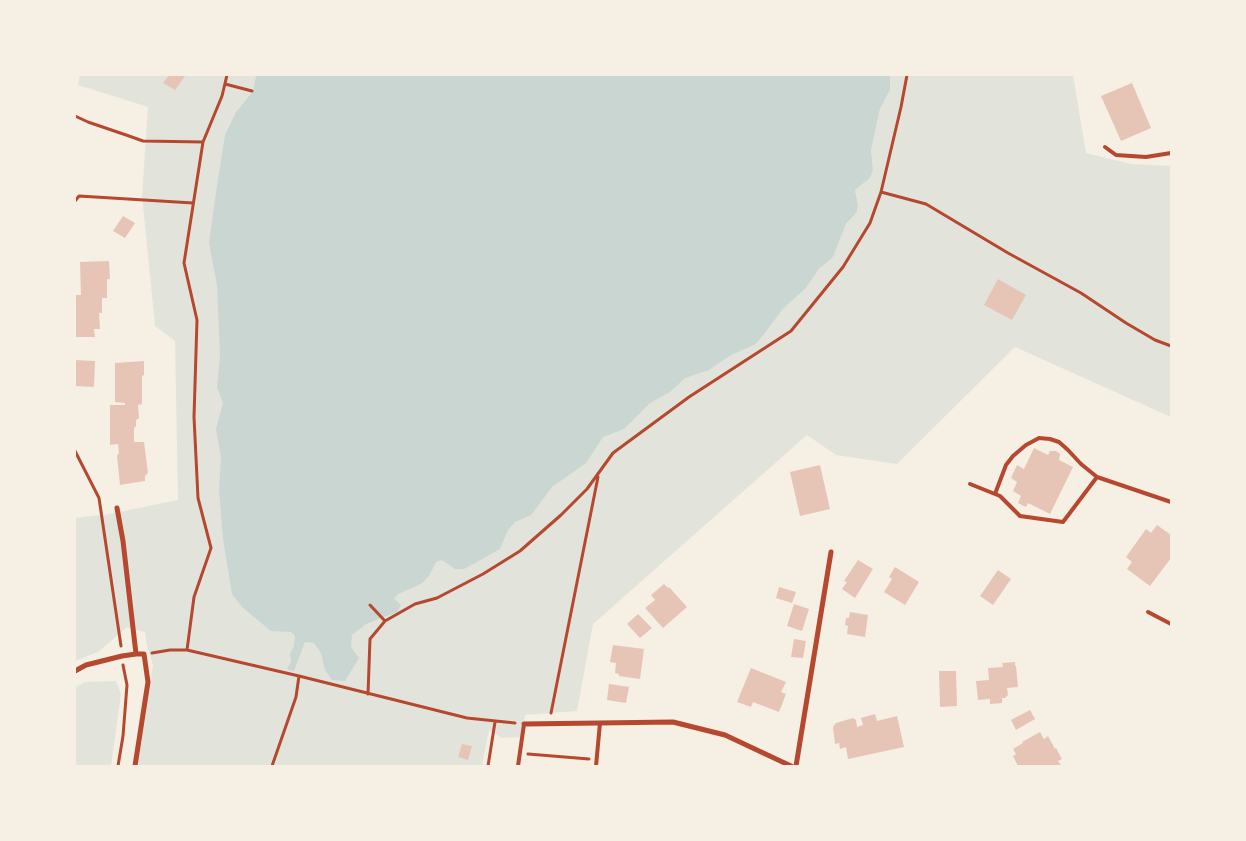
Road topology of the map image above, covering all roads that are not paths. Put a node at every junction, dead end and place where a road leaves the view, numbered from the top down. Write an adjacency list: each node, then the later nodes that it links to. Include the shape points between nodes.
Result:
1 (1105, 147): 2 (lane, via 1116,155 1146,157)
2 (1171, 153)
3 (1096, 477): 5 (lane, via 1063,522 1020,516); 5 (lane, via 1059,442 1039,438 1012,456); 6 (lane)
4 (970, 484): 5 (lane)
5 (995, 494)
6 (1171, 502)
7 (117, 508): 11 (street)
8 (830, 552): 19 (street)
9 (1148, 612): 10 (lane)
10 (1171, 624)
11 (136, 654): 12 (street, via 86,665); 15 (street, via 144,654 148,682)
12 (75, 671)
13 (600, 723): 14 (street); 17 (lane); 18 (street, via 673,722 725,735)
14 (524, 724): 16 (lane)
15 (135, 766)
16 (518, 766)
17 (596, 766)
18 (791, 766)
19 (796, 766)

